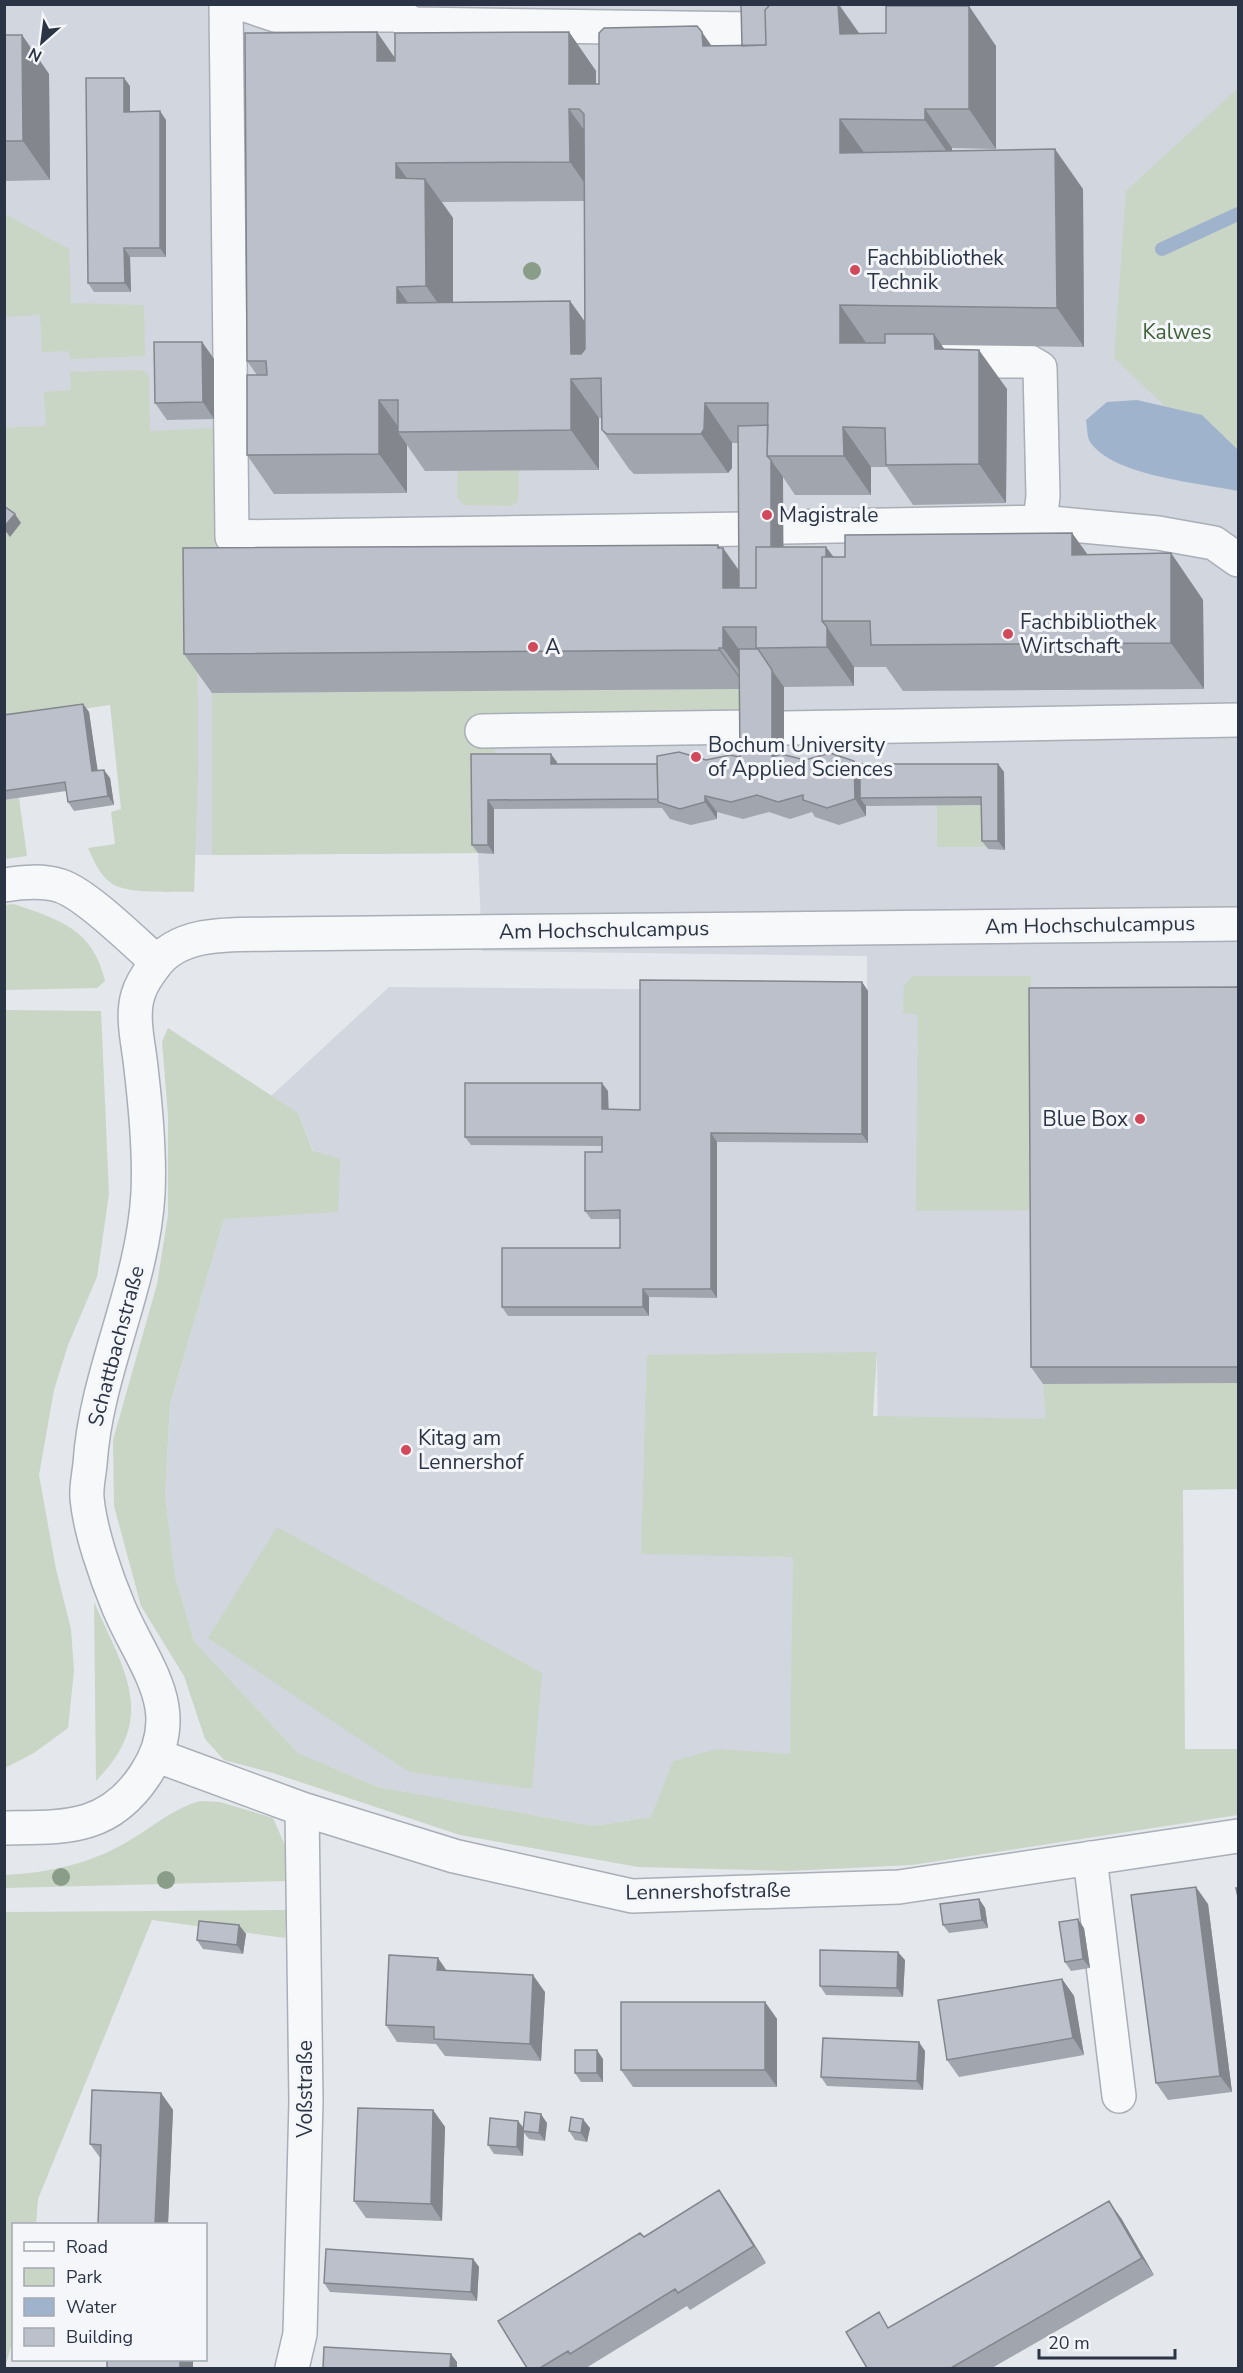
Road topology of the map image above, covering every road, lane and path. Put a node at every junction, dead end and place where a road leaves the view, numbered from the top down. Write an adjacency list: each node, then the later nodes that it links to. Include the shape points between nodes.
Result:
1 (226, 4): 8 (street, via 232,537)
2 (243, 4): 3 (street, via 275,15)
3 (398, 10): 4 (street, via 413,24)
4 (751, 29)
5 (917, 360): 6 (street, via 1028,362 1040,368)
6 (1040, 522): 7 (street); 9 (street, via 1158,533 1214,543)
7 (784, 527)
8 (746, 529)
9 (1239, 560)
10 (1239, 720): 12 (street)
11 (750, 728): 13 (street, via 521,746)
12 (785, 728)
13 (482, 731)
14 (4, 885): 16 (street, via 28,882 61,886 102,914)
15 (1239, 924): 16 (street, Am Hochschulcampus, via 229,935 183,942)
16 (157, 962): 17 (street, Schattbachstraße, via 138,995 135,1009 150,1160 146,1229 101,1389 87,1498 99,1550 119,1608 153,1672 164,1708)
17 (158, 1756): 18 (street, Lennershofstraße); 19 (street, Schattbachstraße, via 135,1790 102,1816 54,1828)
18 (302, 1809): 21 (street, Lennershofstraße, via 454,1856 632,1896 899,1887); 23 (street, Voßstraße, via 306,2101 300,2334)
19 (4, 1828)
20 (1239, 1836): 21 (street, Lennershofstraße)
21 (1090, 1858): 22 (street)
22 (1119, 2096)
23 (292, 2368)

